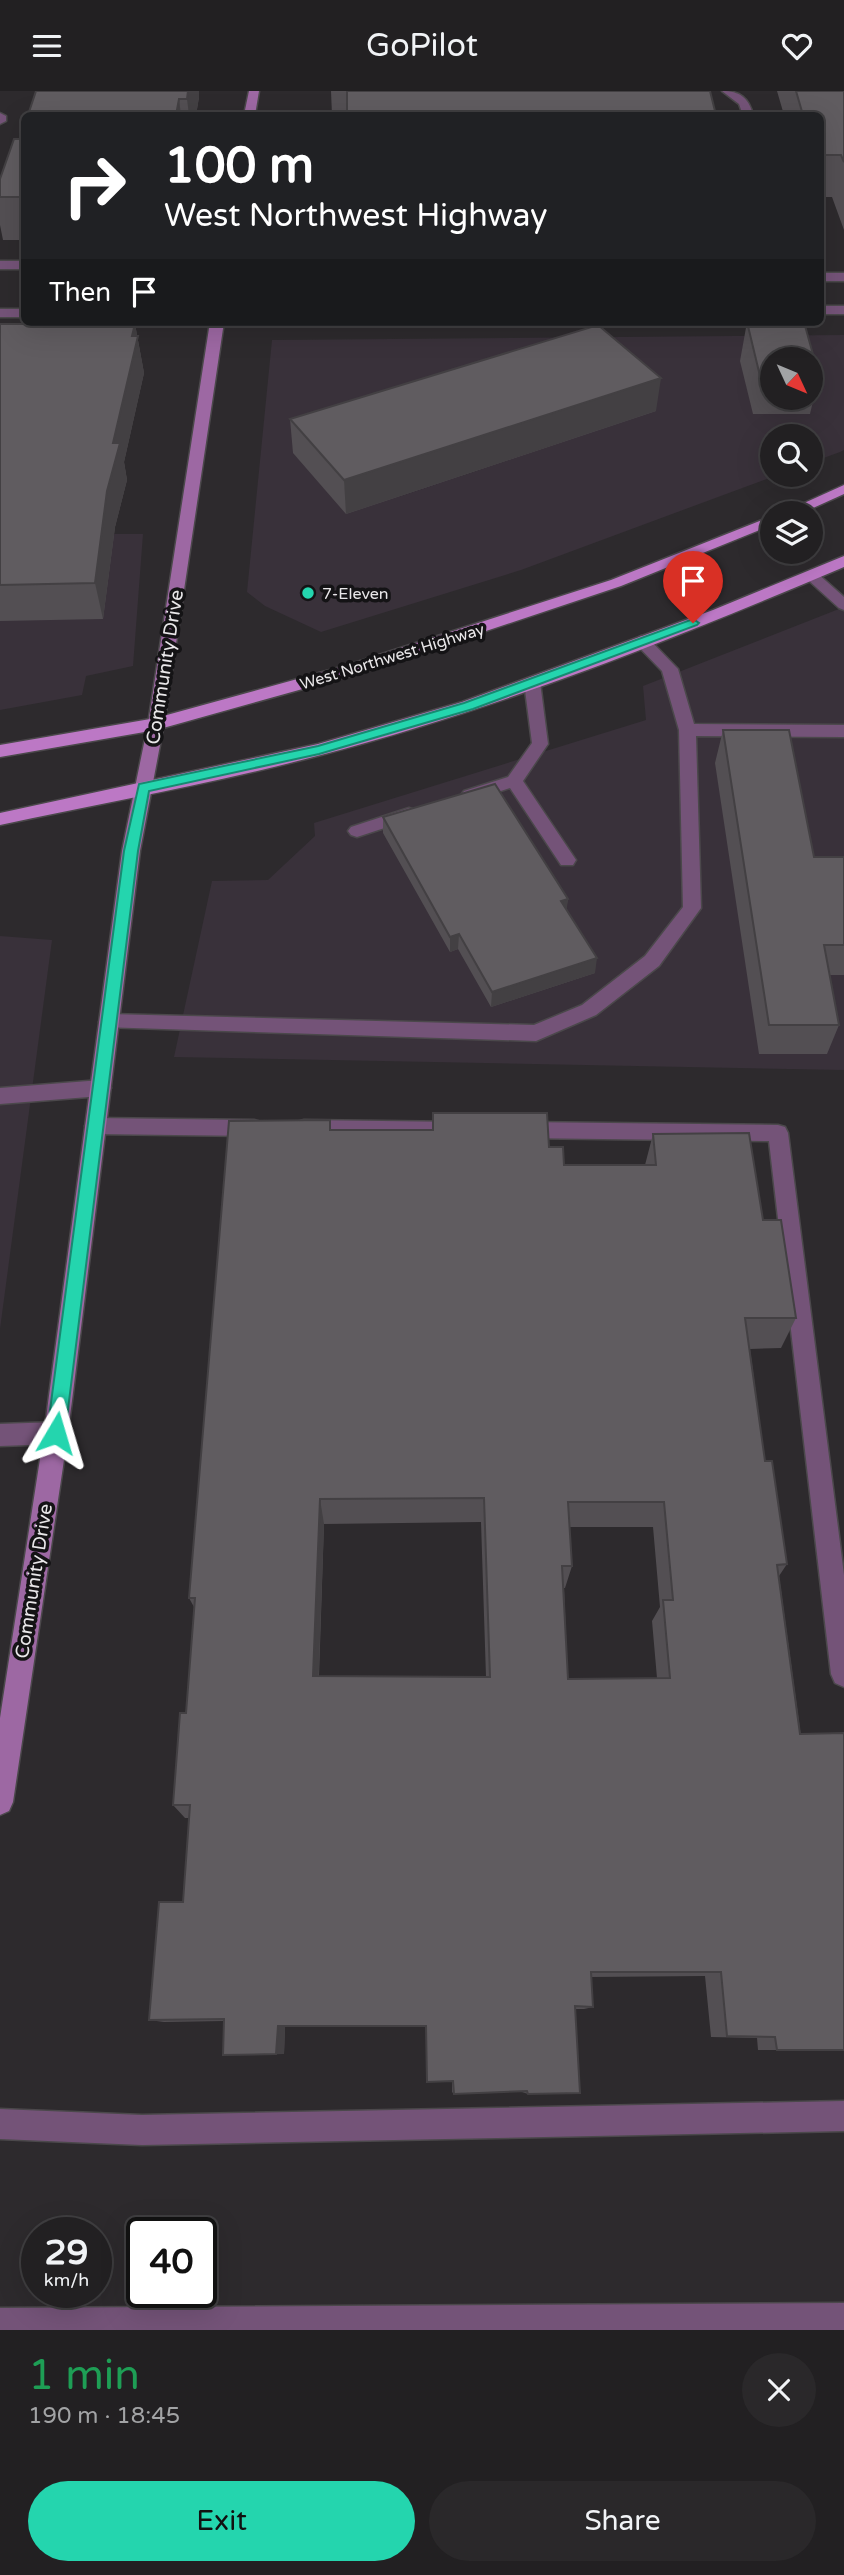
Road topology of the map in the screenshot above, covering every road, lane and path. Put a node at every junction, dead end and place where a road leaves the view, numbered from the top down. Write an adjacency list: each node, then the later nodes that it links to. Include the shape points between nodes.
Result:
1 (254, 91): 3 (street)
2 (727, 91): 4 (street, via 744,102)
3 (250, 112)
4 (747, 112)
5 (0, 265): 6 (street)
6 (21, 265)
7 (824, 277): 8 (street)
8 (844, 277)
9 (824, 310): 10 (street)
10 (844, 310)
11 (0, 313): 12 (street)
12 (21, 313)
13 (217, 326): 22 (street, Community Drive)
14 (844, 489): 15 (main road)
15 (816, 501)
16 (760, 525): 22 (main road, West Northwest Highway, via 531,613)
17 (844, 561): 18 (main road)
18 (811, 576): 19 (street); 20 (main road)
19 (844, 605)
20 (641, 641): 21 (main road); 23 (street, via 670,669)
21 (532, 682): 26 (street, via 540,744); 27 (main road, via 319,750)
22 (156, 724): 25 (main road, West Northwest Highway); 27 (street, Community Drive)
23 (687, 730): 24 (street); 33 (street, via 692,908 652,961 589,1010 536,1033)
24 (844, 731)
25 (0, 751)
26 (514, 781): 28 (street); 32 (street)
27 (143, 788): 30 (main road); 33 (street, Community Drive)
28 (449, 802)
29 (422, 810): 31 (street)
30 (0, 818)
31 (357, 831)
32 (567, 860)
33 (109, 1022): 34 (street, Community Drive)
34 (101, 1088): 35 (street); 36 (street, Community Drive)
35 (0, 1096)
36 (95, 1126): 37 (street, Community Drive); 39 (street, via 778,1133)
37 (56, 1433): 38 (street); 40 (street, Community Drive)
38 (0, 1435)
39 (844, 1674)
40 (0, 1802)
41 (844, 2116): 42 (street, via 142,2130)
42 (0, 2124)
43 (844, 2318): 44 (street)
44 (0, 2324)

